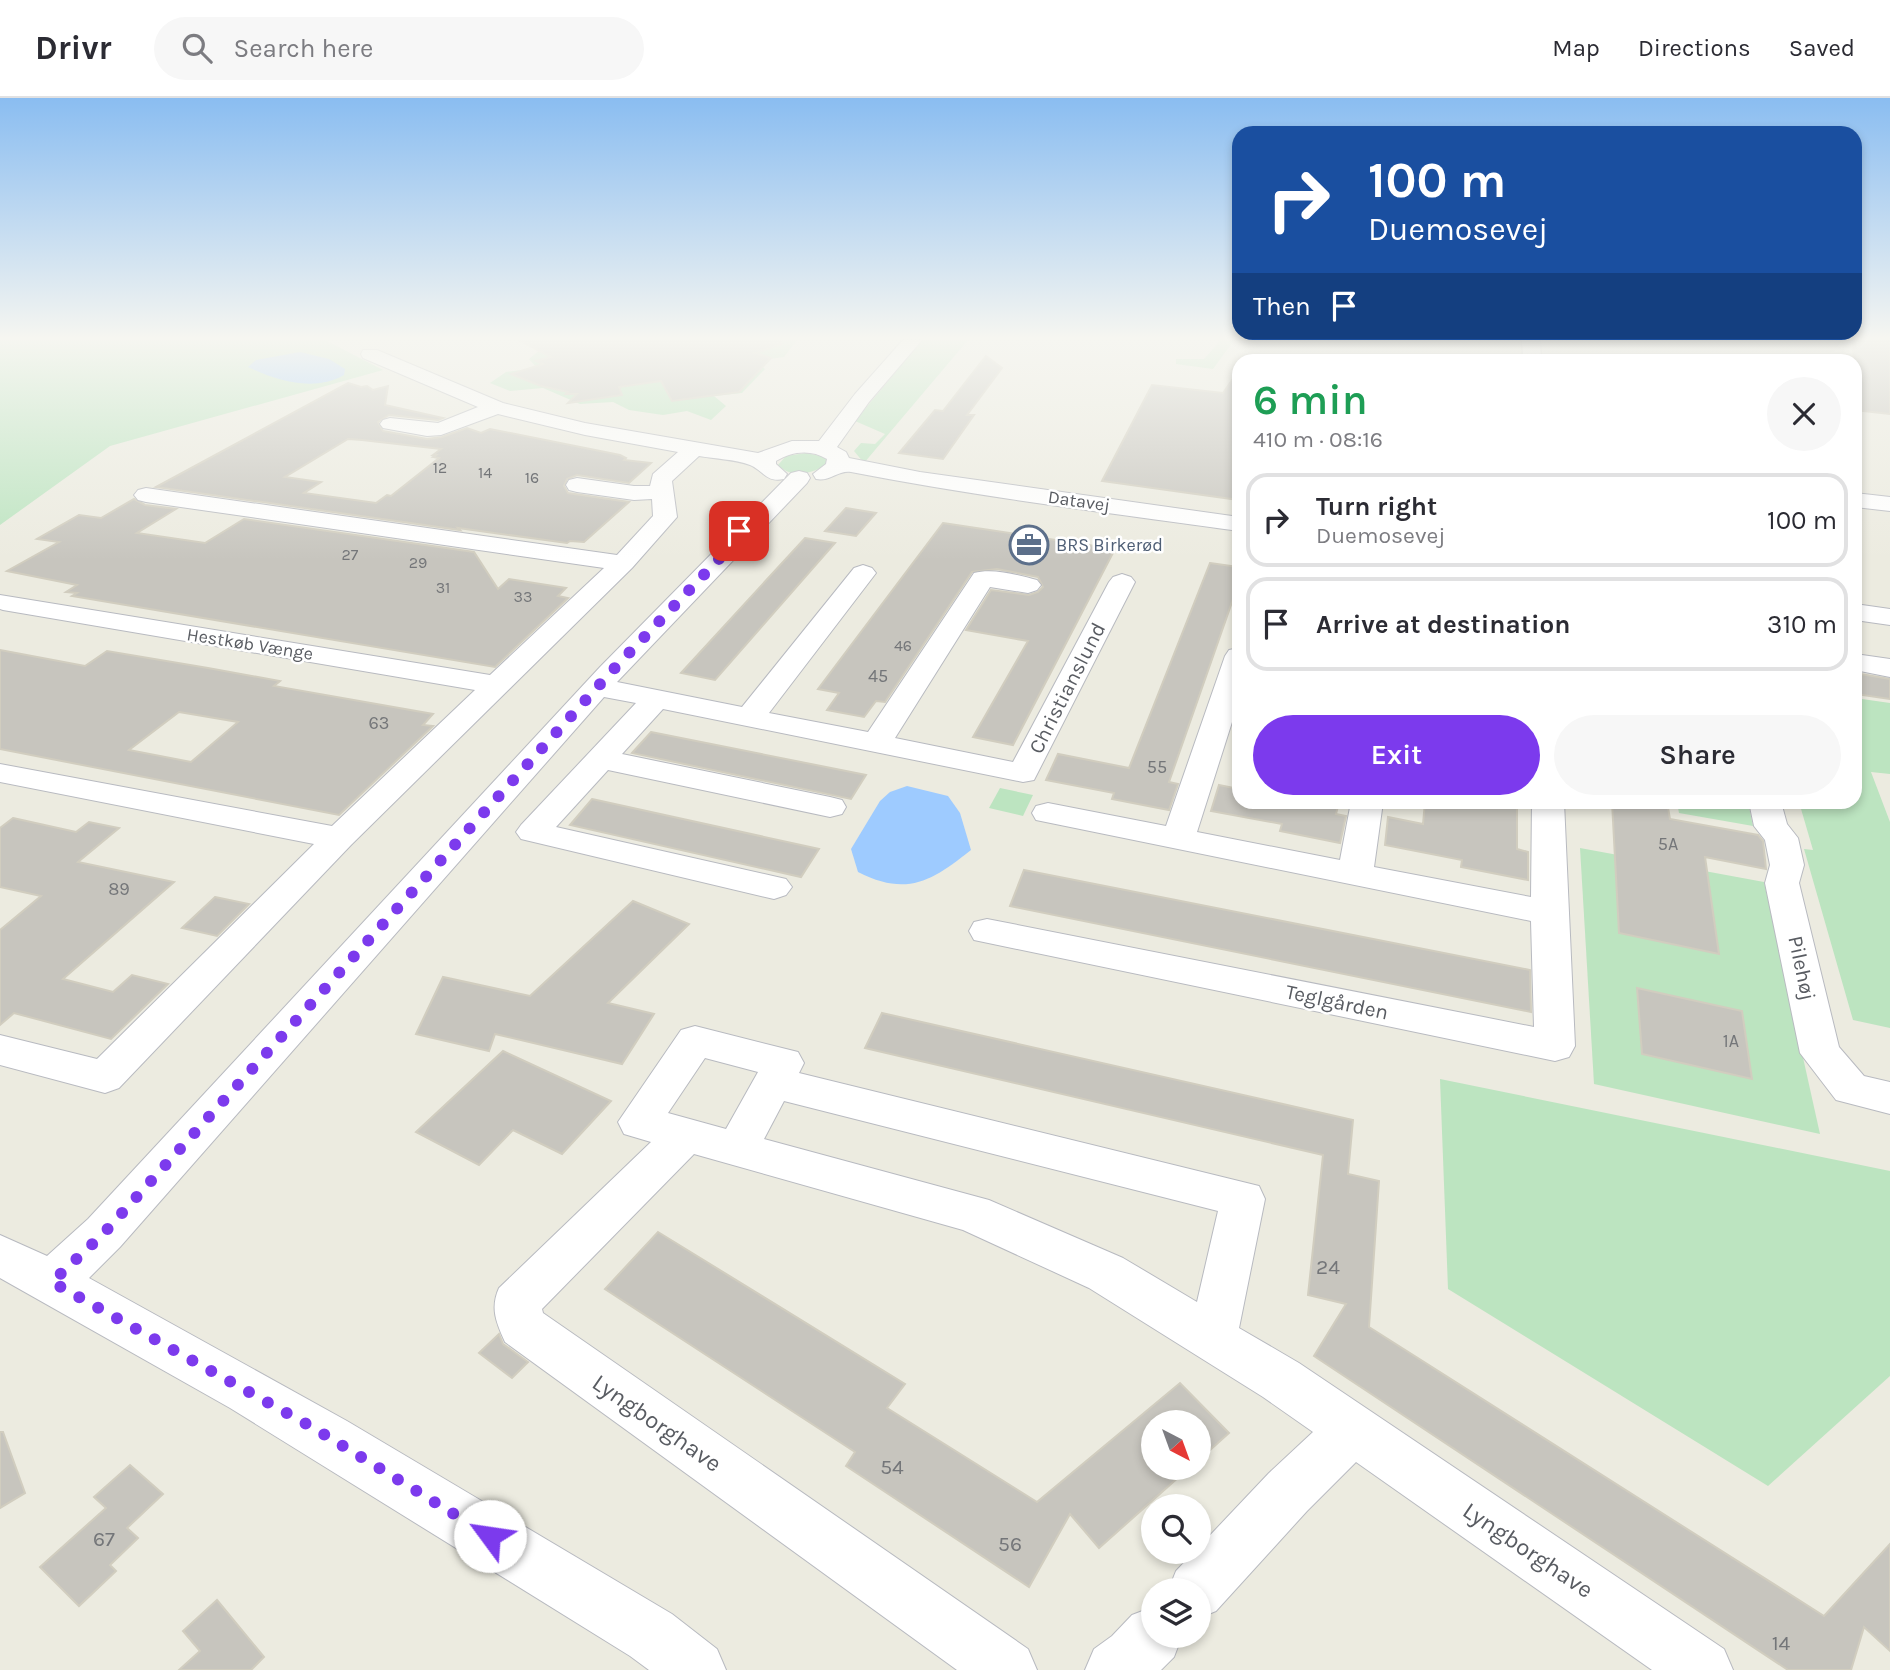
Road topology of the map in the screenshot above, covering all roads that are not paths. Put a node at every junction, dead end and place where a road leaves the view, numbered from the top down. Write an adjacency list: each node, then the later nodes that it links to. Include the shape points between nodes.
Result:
1 (480, 413): 4 (street, via 440,429)
2 (522, 413): 5 (street)
3 (852, 413): 6 (street)
4 (390, 424)
5 (684, 447): 7 (street); 9 (street, via 661,479)
6 (823, 458): 7 (street); 7 (street, via 785,449); 13 (street, Datavej, via 920,479)
7 (778, 467): 25 (street, via 739,531 741,537)
8 (577, 485): 9 (street)
9 (661, 492): 14 (street, via 664,517)
10 (146, 495): 14 (street)
11 (1862, 501): 12 (street)
12 (1890, 504)
13 (1232, 523)
14 (622, 563): 24 (street)
15 (863, 573): 27 (street)
16 (1122, 582): 28 (street, Christianslund, via 1023,773)
17 (1028, 585): 28 (street, via 983,578)
18 (3, 602): 24 (street, Hestkøb Vænge)
19 (1862, 613): 20 (street)
20 (1890, 617)
21 (1862, 663): 22 (street)
22 (1890, 668)
23 (1232, 677): 37 (street)
24 (496, 685): 36 (street)
25 (598, 687): 26 (street, Christianslund); 48 (street, via 104,1233)
26 (656, 699): 27 (street, Christianslund); 29 (street)
27 (749, 718): 28 (street, Christianslund)
28 (876, 743)
29 (601, 759): 31 (street); 39 (street, via 533,832)
30 (0, 773): 36 (street)
31 (830, 807)
32 (1366, 809): 38 (street)
33 (1548, 809): 40 (street, Teglgården)
34 (1767, 809): 44 (street, Pilehøj, via 1771,826 1781,838 1787,865 1782,883 1821,1053 1851,1089)
35 (1048, 813): 37 (street)
36 (339, 838): 42 (street, via 105,1077)
37 (1178, 839): 38 (street)
38 (1355, 875): 40 (street)
39 (774, 887)
40 (1549, 913): 41 (street, Teglgården, via 1555,1046)
41 (987, 931)
42 (0, 1049)
43 (774, 1083): 45 (street, Lyngborghave, via 785,1063 695,1041 639,1122); 46 (street); 49 (street, via 1244,1199)
44 (1890, 1098)
45 (686, 1135): 46 (street, Lyngborghave); 54 (street, Lyngborghave, via 516,1303 522,1326)
46 (737, 1149): 49 (street, Lyngborghave, via 973,1214 1106,1273)
47 (0, 1255): 48 (street)
48 (52, 1282): 53 (street, via 317,1430 650,1635)
49 (1213, 1337): 50 (street, Lyngborghave)
50 (1352, 1430): 51 (street); 56 (street, Lyngborghave)
51 (1208, 1578)
52 (1142, 1648): 55 (street)
53 (696, 1670)
54 (1007, 1670)
55 (1115, 1670)
56 (1703, 1670)

